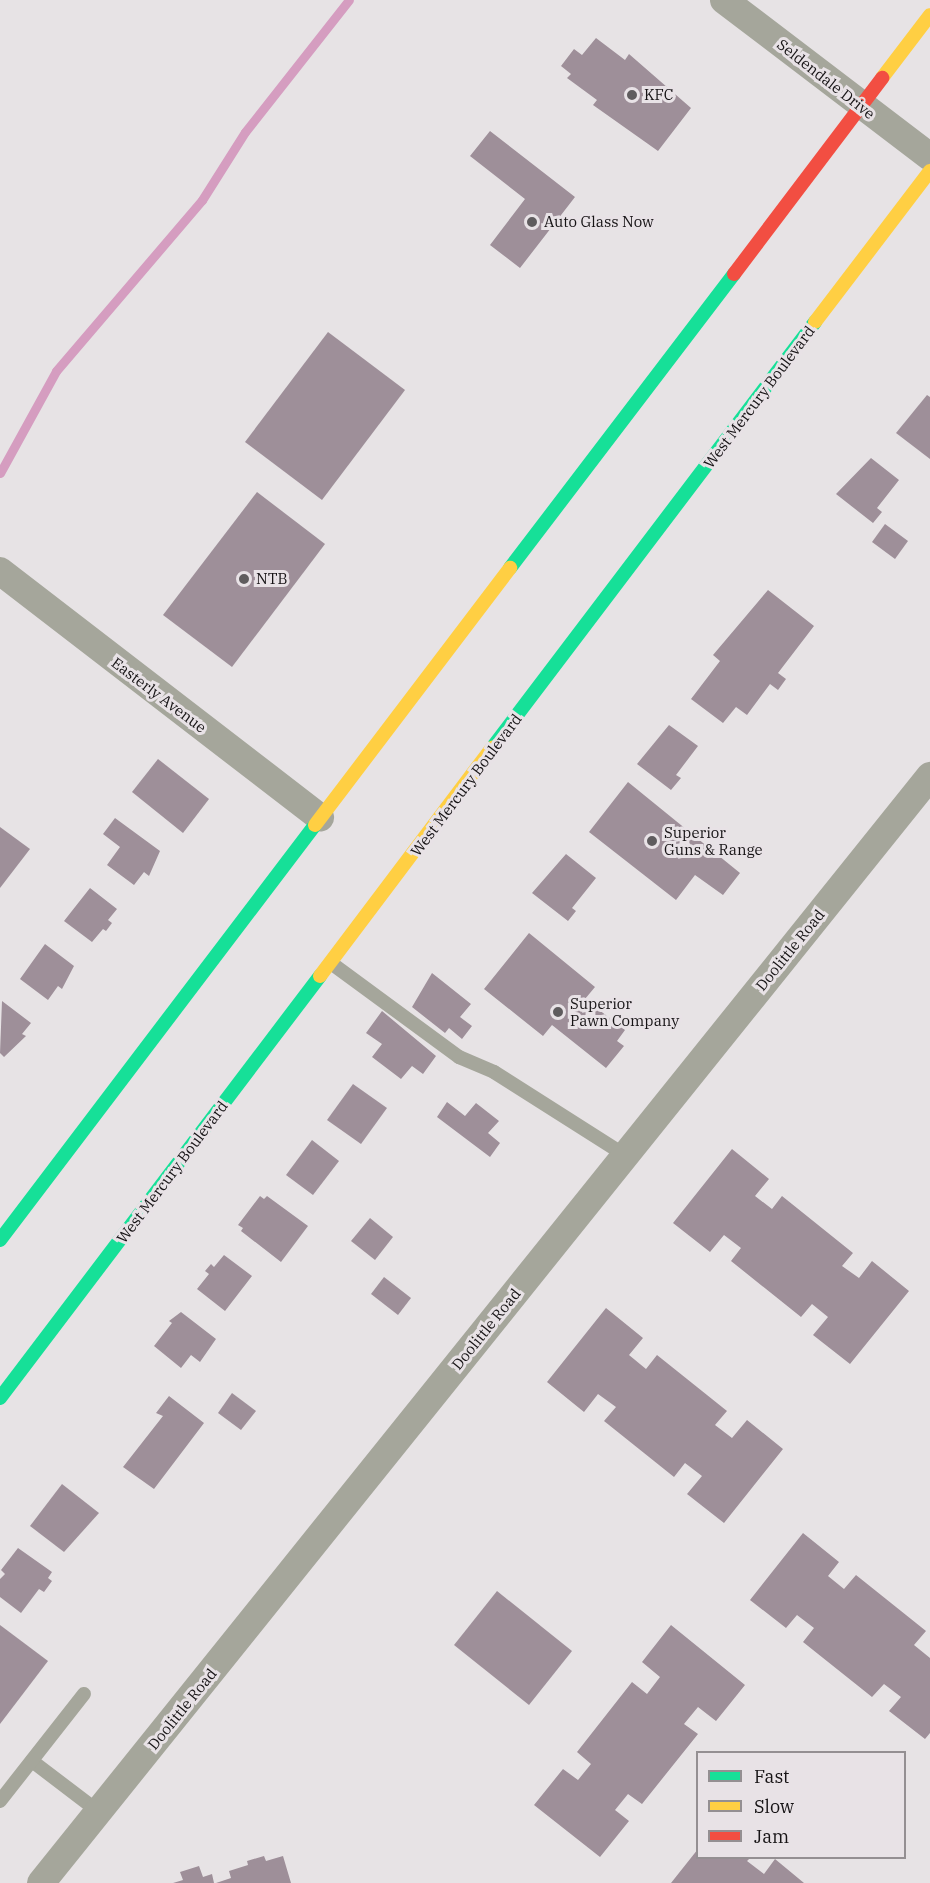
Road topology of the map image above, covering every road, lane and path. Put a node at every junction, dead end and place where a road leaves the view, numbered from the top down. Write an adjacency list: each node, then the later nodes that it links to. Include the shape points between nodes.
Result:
1 (723, 0): 3 (street, Seldendale Drive)
2 (930, 15): 3 (main road)
3 (861, 108): 4 (street, Seldendale Drive); 8 (main road)
4 (930, 157)
5 (930, 171): 9 (main road, West Mercury Boulevard)
6 (0, 571): 8 (street, Easterly Avenue)
7 (930, 776): 10 (street, Doolittle Road)
8 (320, 817): 11 (main road)
9 (331, 963): 10 (lane, via 459,1057 494,1072); 12 (main road, West Mercury Boulevard)
10 (625, 1155): 16 (street, Doolittle Road)
11 (0, 1239)
12 (0, 1398)
13 (84, 1694): 14 (lane)
14 (32, 1761): 15 (lane); 16 (lane)
15 (0, 1802)
16 (99, 1812): 17 (street, Doolittle Road)
17 (41, 1883)

